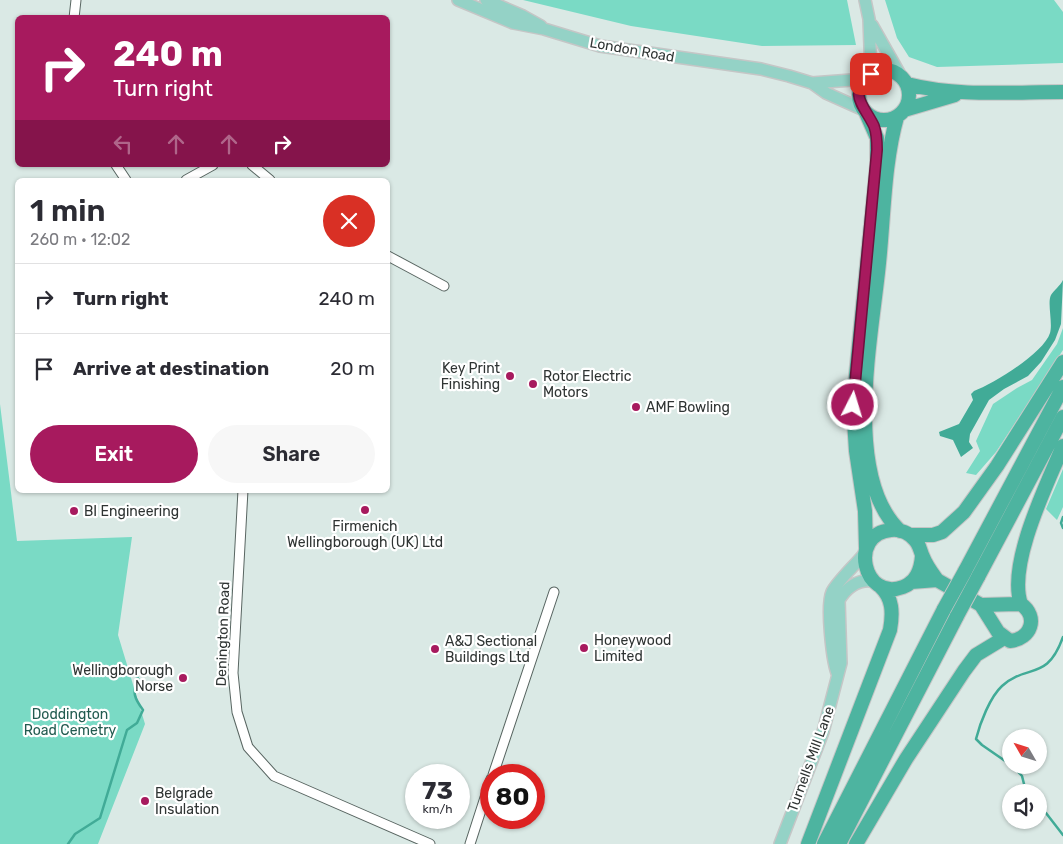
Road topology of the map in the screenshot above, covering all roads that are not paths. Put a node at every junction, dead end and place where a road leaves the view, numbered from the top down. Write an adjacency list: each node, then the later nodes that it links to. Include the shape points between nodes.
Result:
1 (76, 0): 5 (street)
2 (458, 0): 7 (main road, London Road, via 514,23)
3 (486, 0): 7 (main road, via 524,16)
4 (864, 0): 6 (main road)
5 (74, 15)
6 (869, 19): 8 (main road); 9 (main road)
7 (544, 29): 10 (main road, London Road, via 600,46 761,69)
8 (868, 76): 9 (highway, via 886,70); 10 (main road, London Road, via 845,82); 13 (highway, via 859,97)
9 (904, 81): 11 (highway, via 922,88); 14 (highway, via 909,97)
10 (812, 83): 13 (main road, London Road)
11 (965, 92): 12 (highway); 14 (highway)
12 (1063, 92)
13 (865, 112): 14 (highway, via 884,121); 29 (highway, via 877,138 877,158 853,431 865,512)
14 (901, 113): 28 (highway, via 893,132 886,188 864,415 874,491 884,513)
15 (117, 167): 18 (street)
16 (209, 167): 19 (street)
17 (254, 167): 20 (street)
18 (125, 178)
19 (190, 178)
20 (268, 178)
21 (390, 257): 22 (street)
22 (444, 286)
23 (1063, 362): 28 (highway, via 964,512 942,532 933,535)
24 (1063, 387): 31 (highway)
25 (1063, 417): 31 (highway)
26 (1063, 446): 37 (highway, via 1042,496 1017,574)
27 (243, 493): 42 (street, Denington Road, via 233,673 237,712 248,747 274,776)
28 (905, 533): 29 (highway, via 892,530 876,535); 30 (highway, via 920,548)
29 (865, 551): 34 (highway, via 864,564); 39 (main road, Turnells Mill Lane, via 831,594 832,661)
30 (922, 556): 32 (highway); 33 (highway, via 918,575)
31 (971, 574): 46 (highway, bridge, via 944,609); 47 (highway, bridge, via 957,616)
32 (936, 580): 33 (highway); 36 (highway)
33 (911, 582): 34 (highway, via 894,588)
34 (876, 583): 39 (main road, Turnells Mill Lane, via 852,585 839,600 842,649); 45 (highway, via 890,599 890,630)
35 (554, 592): 40 (street)
36 (981, 604): 37 (highway); 38 (highway)
37 (1021, 604): 38 (highway, via 1030,613 1030,631 1017,640)
38 (1004, 638): 48 (highway, via 976,655 964,671 906,759)
39 (837, 673): 44 (main road, Turnells Mill Lane, via 824,732)
40 (497, 764)
41 (480, 813): 43 (street)
42 (430, 844)
43 (470, 844)
44 (780, 844)
45 (808, 844)
46 (824, 844)
47 (839, 844)
48 (856, 844)

